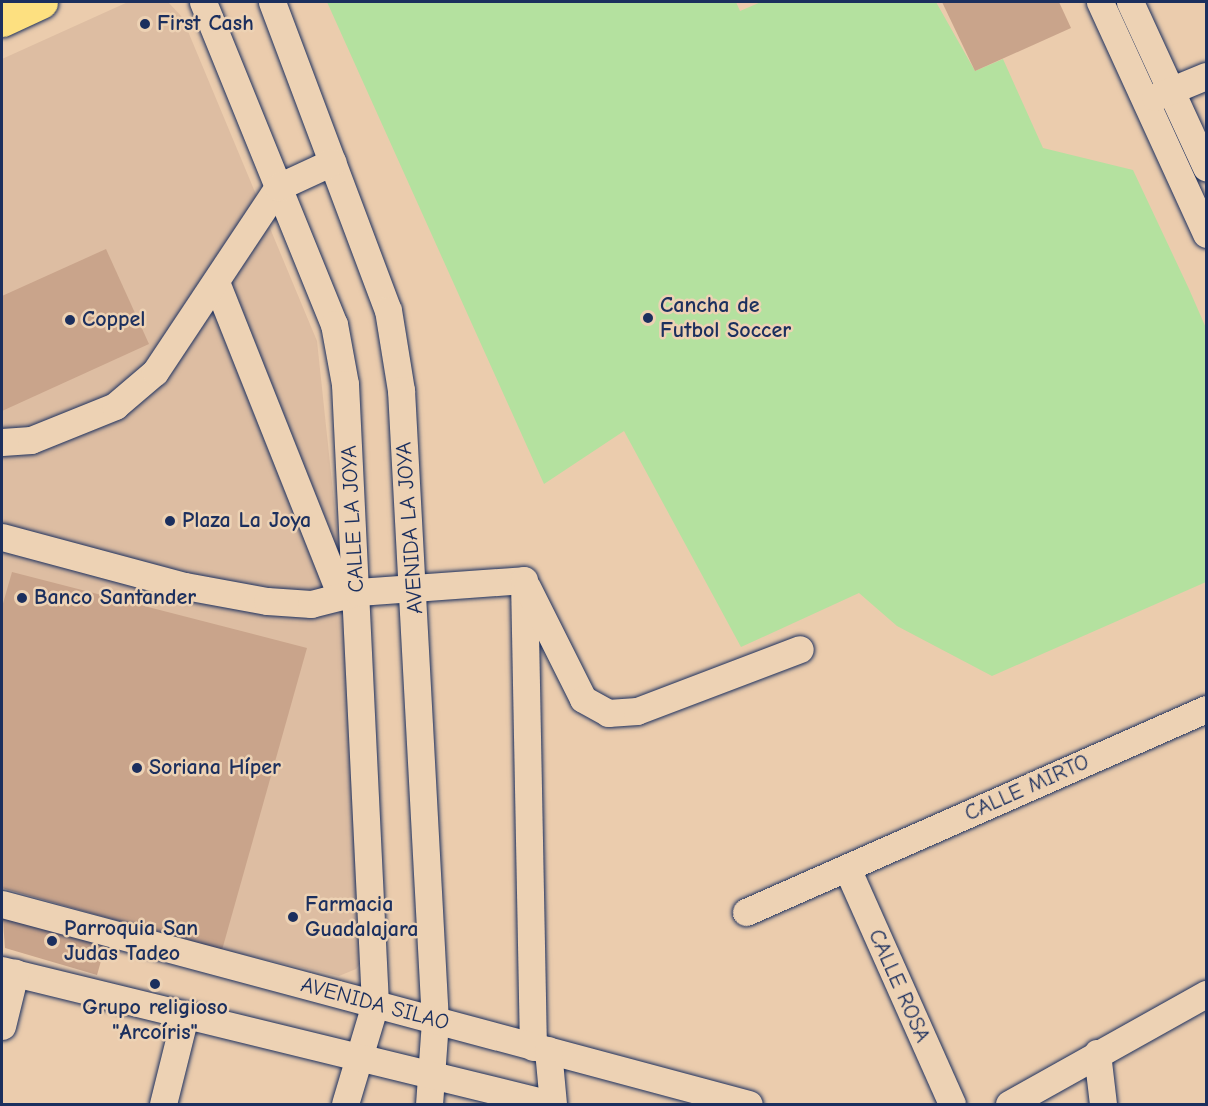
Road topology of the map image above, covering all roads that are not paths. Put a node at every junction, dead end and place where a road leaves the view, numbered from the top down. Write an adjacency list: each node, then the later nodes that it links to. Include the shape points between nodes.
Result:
1 (41, 2): 6 (main road)
2 (203, 2): 12 (street, CALLE LA JOYA)
3 (272, 2): 10 (street, AVENIDA LA JOYA)
4 (1100, 2): 9 (street)
5 (1130, 2): 8 (street)
6 (2, 20)
7 (1206, 76): 8 (street)
8 (1170, 89): 9 (street); 11 (street)
9 (1146, 102): 13 (street)
10 (332, 162): 12 (street); 18 (street, AVENIDA LA JOYA, via 388,310 401,390)
11 (1206, 167)
12 (278, 187): 14 (street); 19 (street, CALLE LA JOYA, via 333,324 345,384)
13 (1206, 234)
14 (216, 282): 15 (street, via 155,372 115,406 32,440); 19 (street)
15 (2, 442)
16 (2, 537): 19 (street, via 185,586 267,601 311,604)
17 (524, 580): 18 (street); 20 (street, via 583,699 608,713 637,711); 31 (street)
18 (414, 588): 19 (street); 29 (street, AVENIDA LA JOYA)
19 (349, 594): 27 (street, CALLE LA JOYA)
20 (800, 650)
21 (1206, 709): 22 (street, CALLE MIRTO)
22 (847, 868): 24 (street, CALLE MIRTO); 40 (street, CALLE ROSA)
23 (2, 904): 27 (street, AVENIDA SILAO)
24 (746, 912)
25 (8, 971): 28 (street); 30 (street)
26 (1206, 994): 32 (street)
27 (375, 1004): 29 (street, AVENIDA SILAO); 33 (street, CALLE LA JOYA)
28 (185, 1016): 33 (street); 35 (street)
29 (435, 1021): 31 (street, AVENIDA SILAO); 34 (street, AVENIDA LA JOYA)
30 (2, 1026)
31 (541, 1048): 38 (street); 39 (street, AVENIDA SILAO)
32 (1097, 1053): 41 (street); 42 (street)
33 (357, 1059): 34 (street); 36 (street, CALLE LA JOYA)
34 (427, 1076): 37 (street, AVENIDA LA JOYA); 38 (street)
35 (163, 1104)
36 (345, 1104)
37 (429, 1104)
38 (552, 1104)
39 (749, 1104)
40 (952, 1104)
41 (1009, 1104)
42 (1103, 1104)

